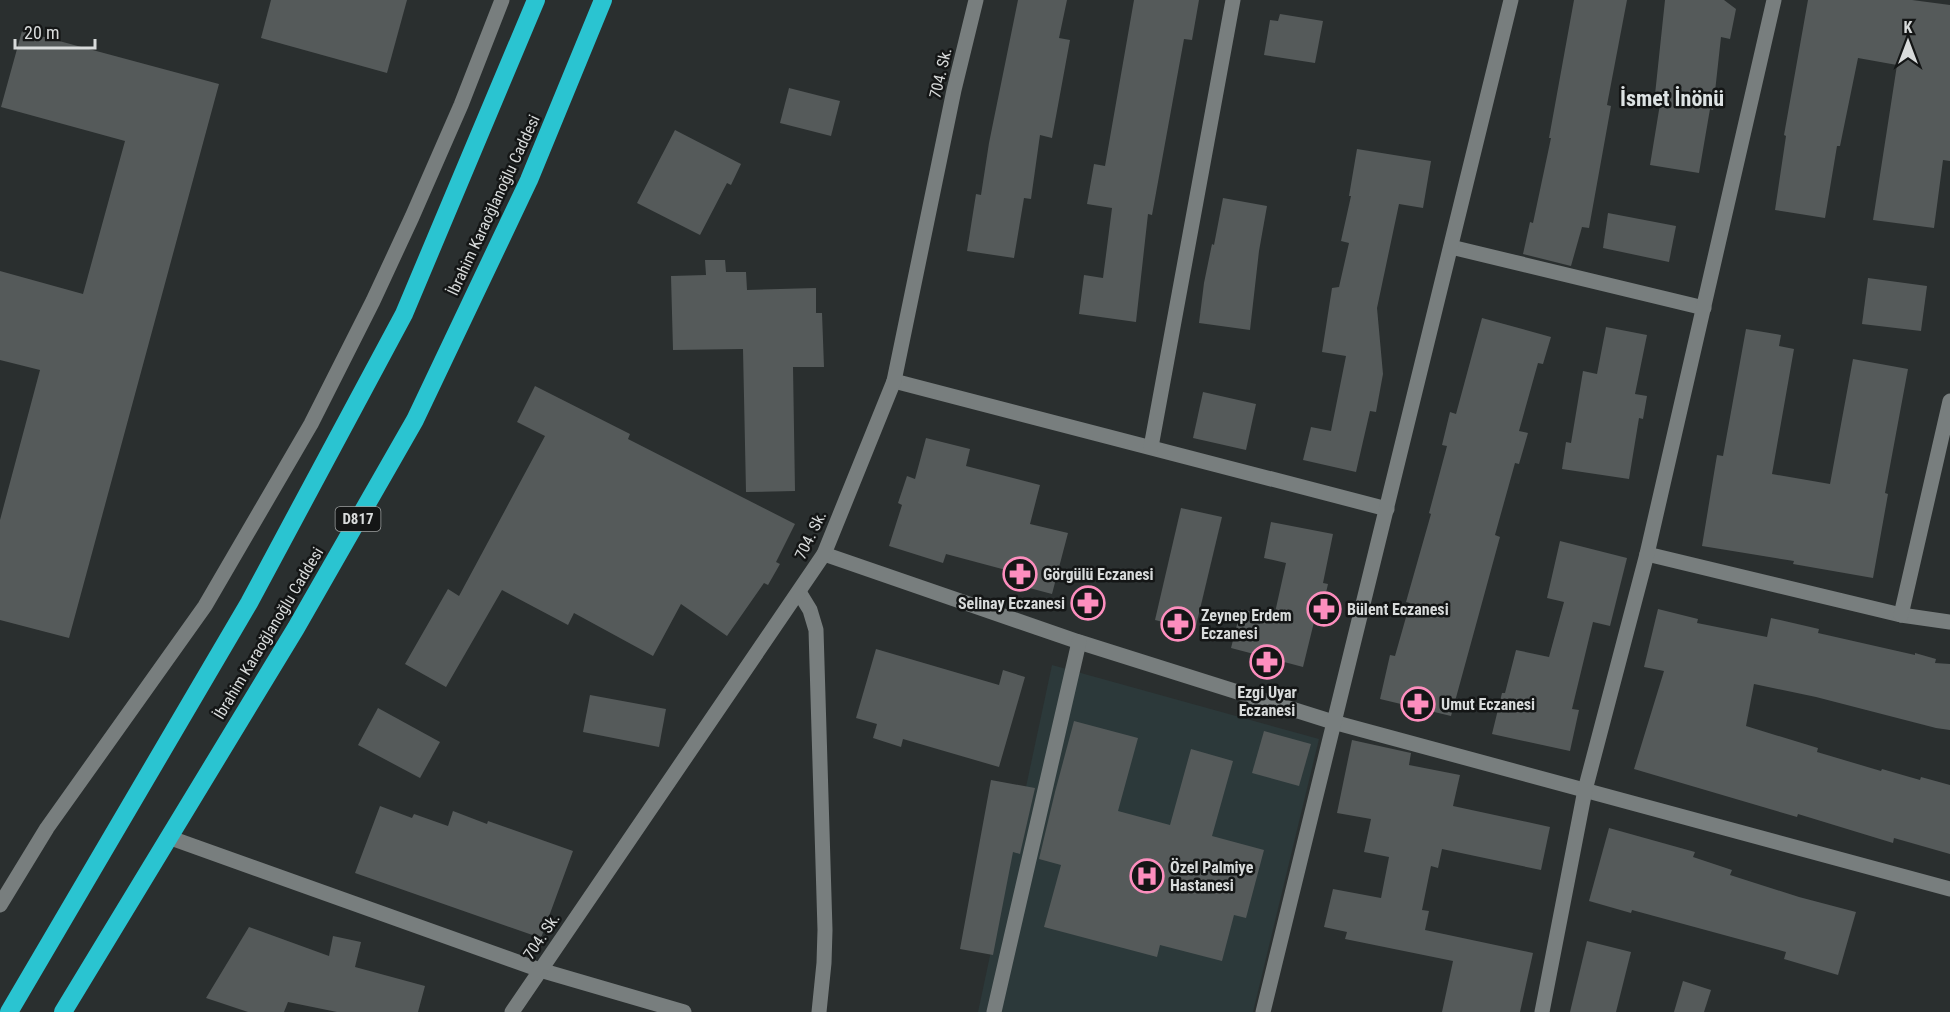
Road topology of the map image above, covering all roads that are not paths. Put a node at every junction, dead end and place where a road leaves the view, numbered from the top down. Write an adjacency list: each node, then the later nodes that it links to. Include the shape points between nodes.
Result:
1 (502, 0): 24 (street, via 412,216 311,424 205,606 47,828)
2 (536, 0): 26 (highway, İbrahim Karaoğlanoğlu Caddesi, via 404,314 249,603)
3 (603, 0): 22 (highway, İbrahim Karaoğlanoğlu Caddesi / D817, via 529,180 415,420 296,628)
4 (976, 0): 10 (street, 704. Sk.)
5 (1233, 0): 12 (street)
6 (1511, 0): 8 (street)
7 (1774, 0): 9 (street)
8 (1451, 246): 9 (street); 13 (street)
9 (1704, 308): 15 (street)
10 (894, 381): 12 (street); 14 (street, 704. Sk.)
11 (1950, 401): 17 (street)
12 (1151, 447): 13 (street)
13 (1387, 509): 20 (street)
14 (824, 554): 16 (street, 704. Sk.); 19 (street)
15 (1647, 554): 17 (street); 21 (street)
16 (799, 592): 25 (street, 704. Sk.); 30 (street, via 816,630 825,930)
17 (1901, 615): 18 (street)
18 (1950, 622)
19 (1080, 642): 20 (street); 31 (street)
20 (1333, 722): 21 (street); 32 (street)
21 (1585, 790): 23 (street); 33 (street)
22 (168, 837): 25 (street); 27 (highway, İbrahim Karaoğlanoğlu Caddesi / D817)
23 (1950, 889)
24 (0, 905)
25 (540, 970): 28 (street, 704. Sk.); 29 (street)
26 (9, 1012)
27 (63, 1012)
28 (512, 1012)
29 (684, 1012)
30 (819, 1012)
31 (994, 1012)
32 (1263, 1012)
33 (1542, 1012)

